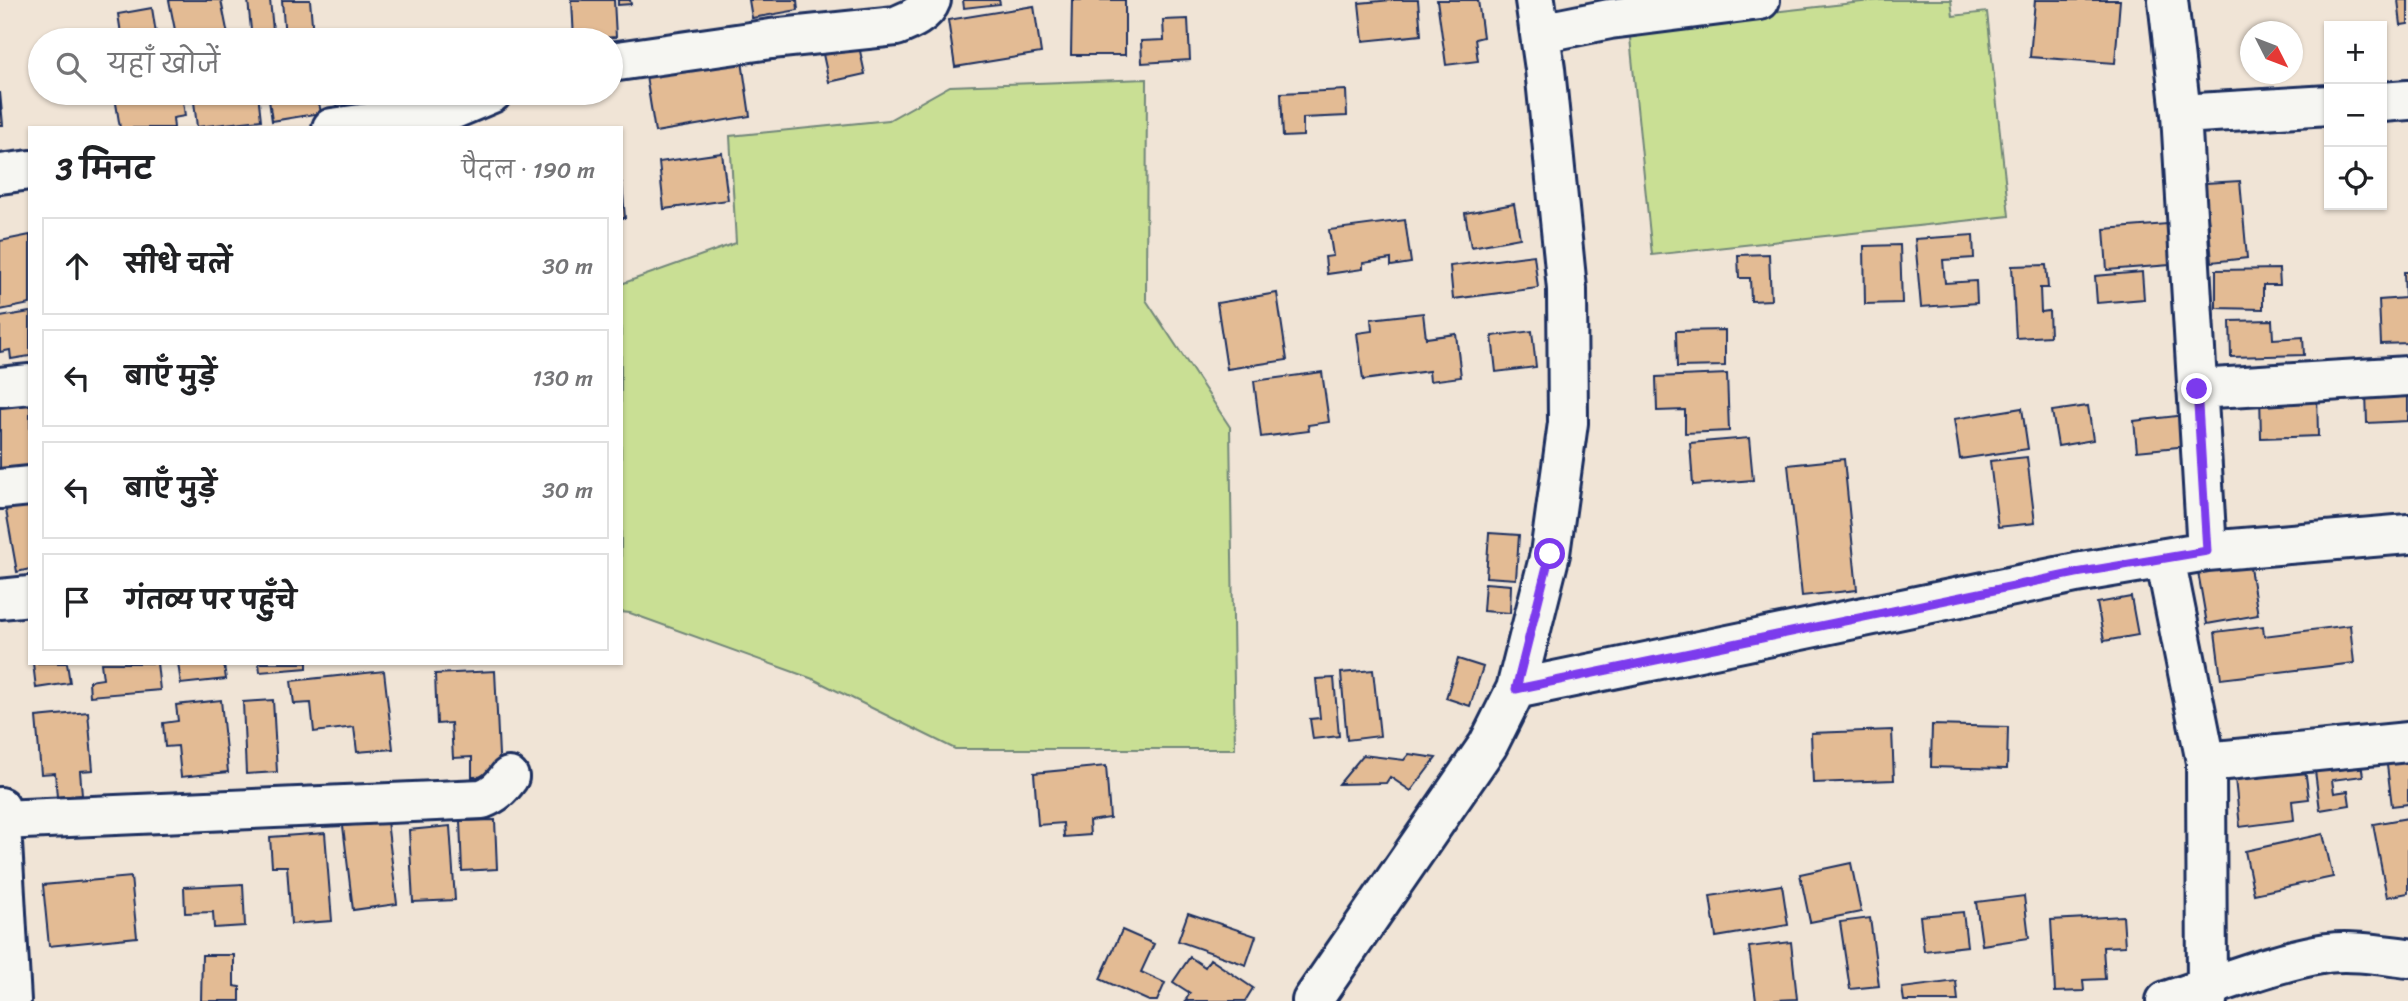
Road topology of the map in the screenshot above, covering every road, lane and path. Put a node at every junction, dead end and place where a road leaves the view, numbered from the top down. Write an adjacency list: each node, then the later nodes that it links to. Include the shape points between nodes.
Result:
1 (931, 0): 5 (street, via 929,7 896,26)
2 (1760, 0): 4 (street, via 1610,19)
3 (2168, 0): 10 (street)
4 (1537, 17): 25 (street, via 1567,289 1568,423 1550,554)
5 (623, 60)
6 (2408, 100): 7 (street)
7 (2387, 102)
8 (464, 105): 11 (street, via 447,112)
9 (2324, 105): 10 (street)
10 (2181, 114): 17 (street)
11 (346, 126)
12 (28, 170): 13 (street)
13 (0, 174)
14 (2408, 376): 17 (street)
15 (28, 384): 16 (street)
16 (0, 387)
17 (2197, 389): 21 (street)
18 (28, 486): 19 (street)
19 (0, 489)
20 (2408, 534): 21 (street)
21 (2207, 551): 22 (street)
22 (2165, 558): 25 (street); 27 (street)
23 (28, 596): 24 (street)
24 (0, 599)
25 (1516, 689): 34 (street, via 1488,744)
26 (2408, 742): 27 (street)
27 (2206, 762): 32 (street)
28 (509, 777): 30 (street, via 502,788 482,799)
29 (0, 807): 30 (street)
30 (1, 820): 33 (street)
31 (2408, 958): 32 (street, via 2328,953 2292,961)
32 (2207, 995): 35 (street)
33 (10, 1001)
34 (1312, 1001)
35 (2166, 1001)

